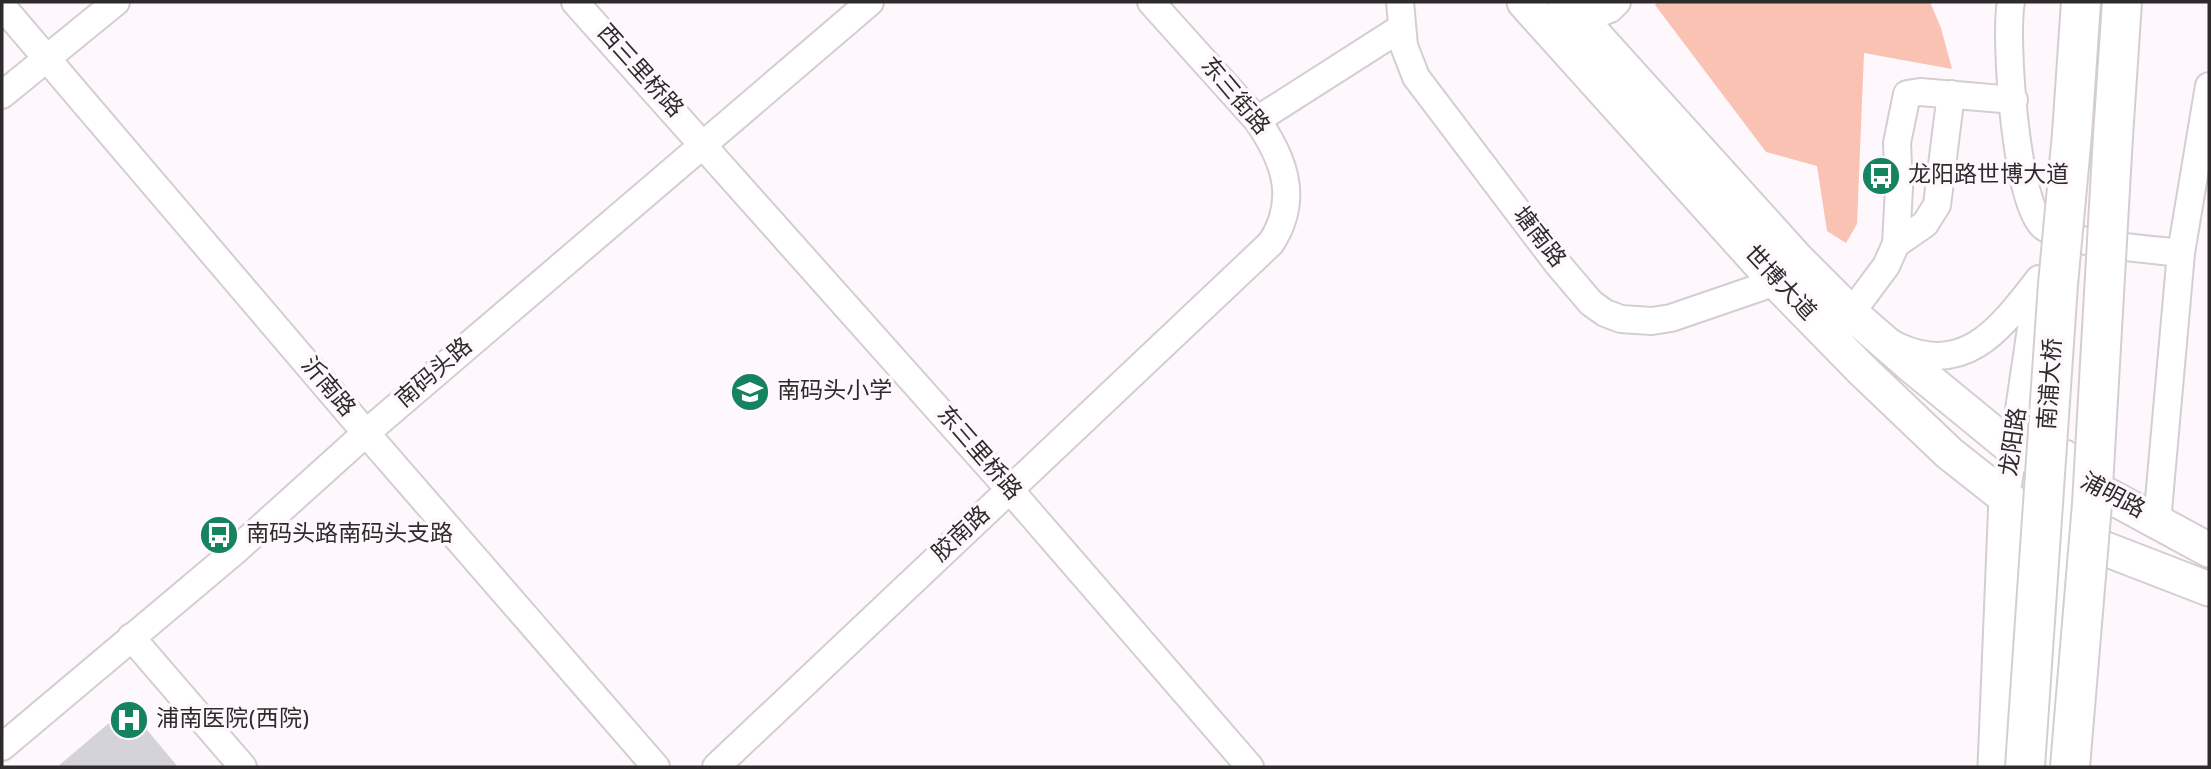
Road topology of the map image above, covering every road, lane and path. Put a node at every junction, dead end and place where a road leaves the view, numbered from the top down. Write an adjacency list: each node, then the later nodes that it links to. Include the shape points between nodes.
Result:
1 (116, 2): 15 (street)
2 (575, 2): 21 (street, 西三里桥路)
3 (870, 2): 21 (street, 南码头路)
4 (1150, 2): 20 (street, 东三街路)
5 (1400, 2): 14 (street, 塘南路)
6 (1524, 2): 27 (main road, 世博大道)
7 (1617, 2): 13 (street, via 1610,9)
8 (2011, 2): 19 (street, via 2008,51)
9 (2081, 2): 45 (highway, 南浦大桥, bridge)
10 (2095, 2): 23 (street)
11 (2122, 2): 47 (highway, 南浦大桥, bridge, via 2092,504)
12 (2, 6): 15 (street, 沂南路)
13 (1573, 11): 28 (main road, 世博大道)
14 (1401, 29): 20 (street); 27 (street, 塘南路, via 1409,62 1428,95 1572,281 1605,313 1652,321)
15 (47, 58): 18 (street); 29 (street, 沂南路)
16 (2209, 86): 25 (street)
17 (1951, 94): 19 (street); 24 (street, via 1937,205 1925,224); 24 (street, via 1907,94 1897,142)
18 (2, 95)
19 (2014, 100): 23 (street, via 2020,164 2033,214 2043,227)
20 (1257, 120): 22 (street, 东三街路, via 1280,162)
21 (703, 143): 29 (street, 南码头路); 32 (street, 东三里桥路)
22 (1286, 207): 32 (street, 胶南路, via 1282,227 1271,243)
23 (2071, 238): 25 (street); 26 (street, 龙阳路); 31 (street, 龙阳路)
24 (1896, 244): 28 (street)
25 (2181, 253): 34 (street)
26 (2039, 279): 28 (street, via 1992,336 1950,355 1922,355 1897,346); 30 (street, 龙阳路)
27 (1776, 282): 33 (main road, 世博大道, via 1949,453)
28 (1851, 313): 30 (main road, 世博大道)
29 (366, 433): 38 (street, 南码头路, via 235,551); 41 (street, 沂南路)
30 (2013, 449): 31 (main road, 浦明路); 33 (street, 龙阳路)
31 (2065, 472): 34 (main road, 浦明路); 35 (street, 龙阳路)
32 (1010, 490): 42 (street, 胶南路); 43 (street, 东三里桥路)
33 (2006, 498): 35 (main road, 世博大道); 44 (main road, 龙阳路)
34 (2157, 522): 36 (main road, 浦明路)
35 (2064, 533): 37 (main road, 浦明路); 46 (main road, 龙阳路)
36 (2209, 550)
37 (2209, 589)
38 (131, 636): 39 (street, 南码头路); 40 (street)
39 (2, 747)
40 (243, 767)
41 (656, 767)
42 (716, 767)
43 (1250, 767)
44 (1995, 767)
45 (2025, 767)
46 (2049, 767)
47 (2070, 767)

